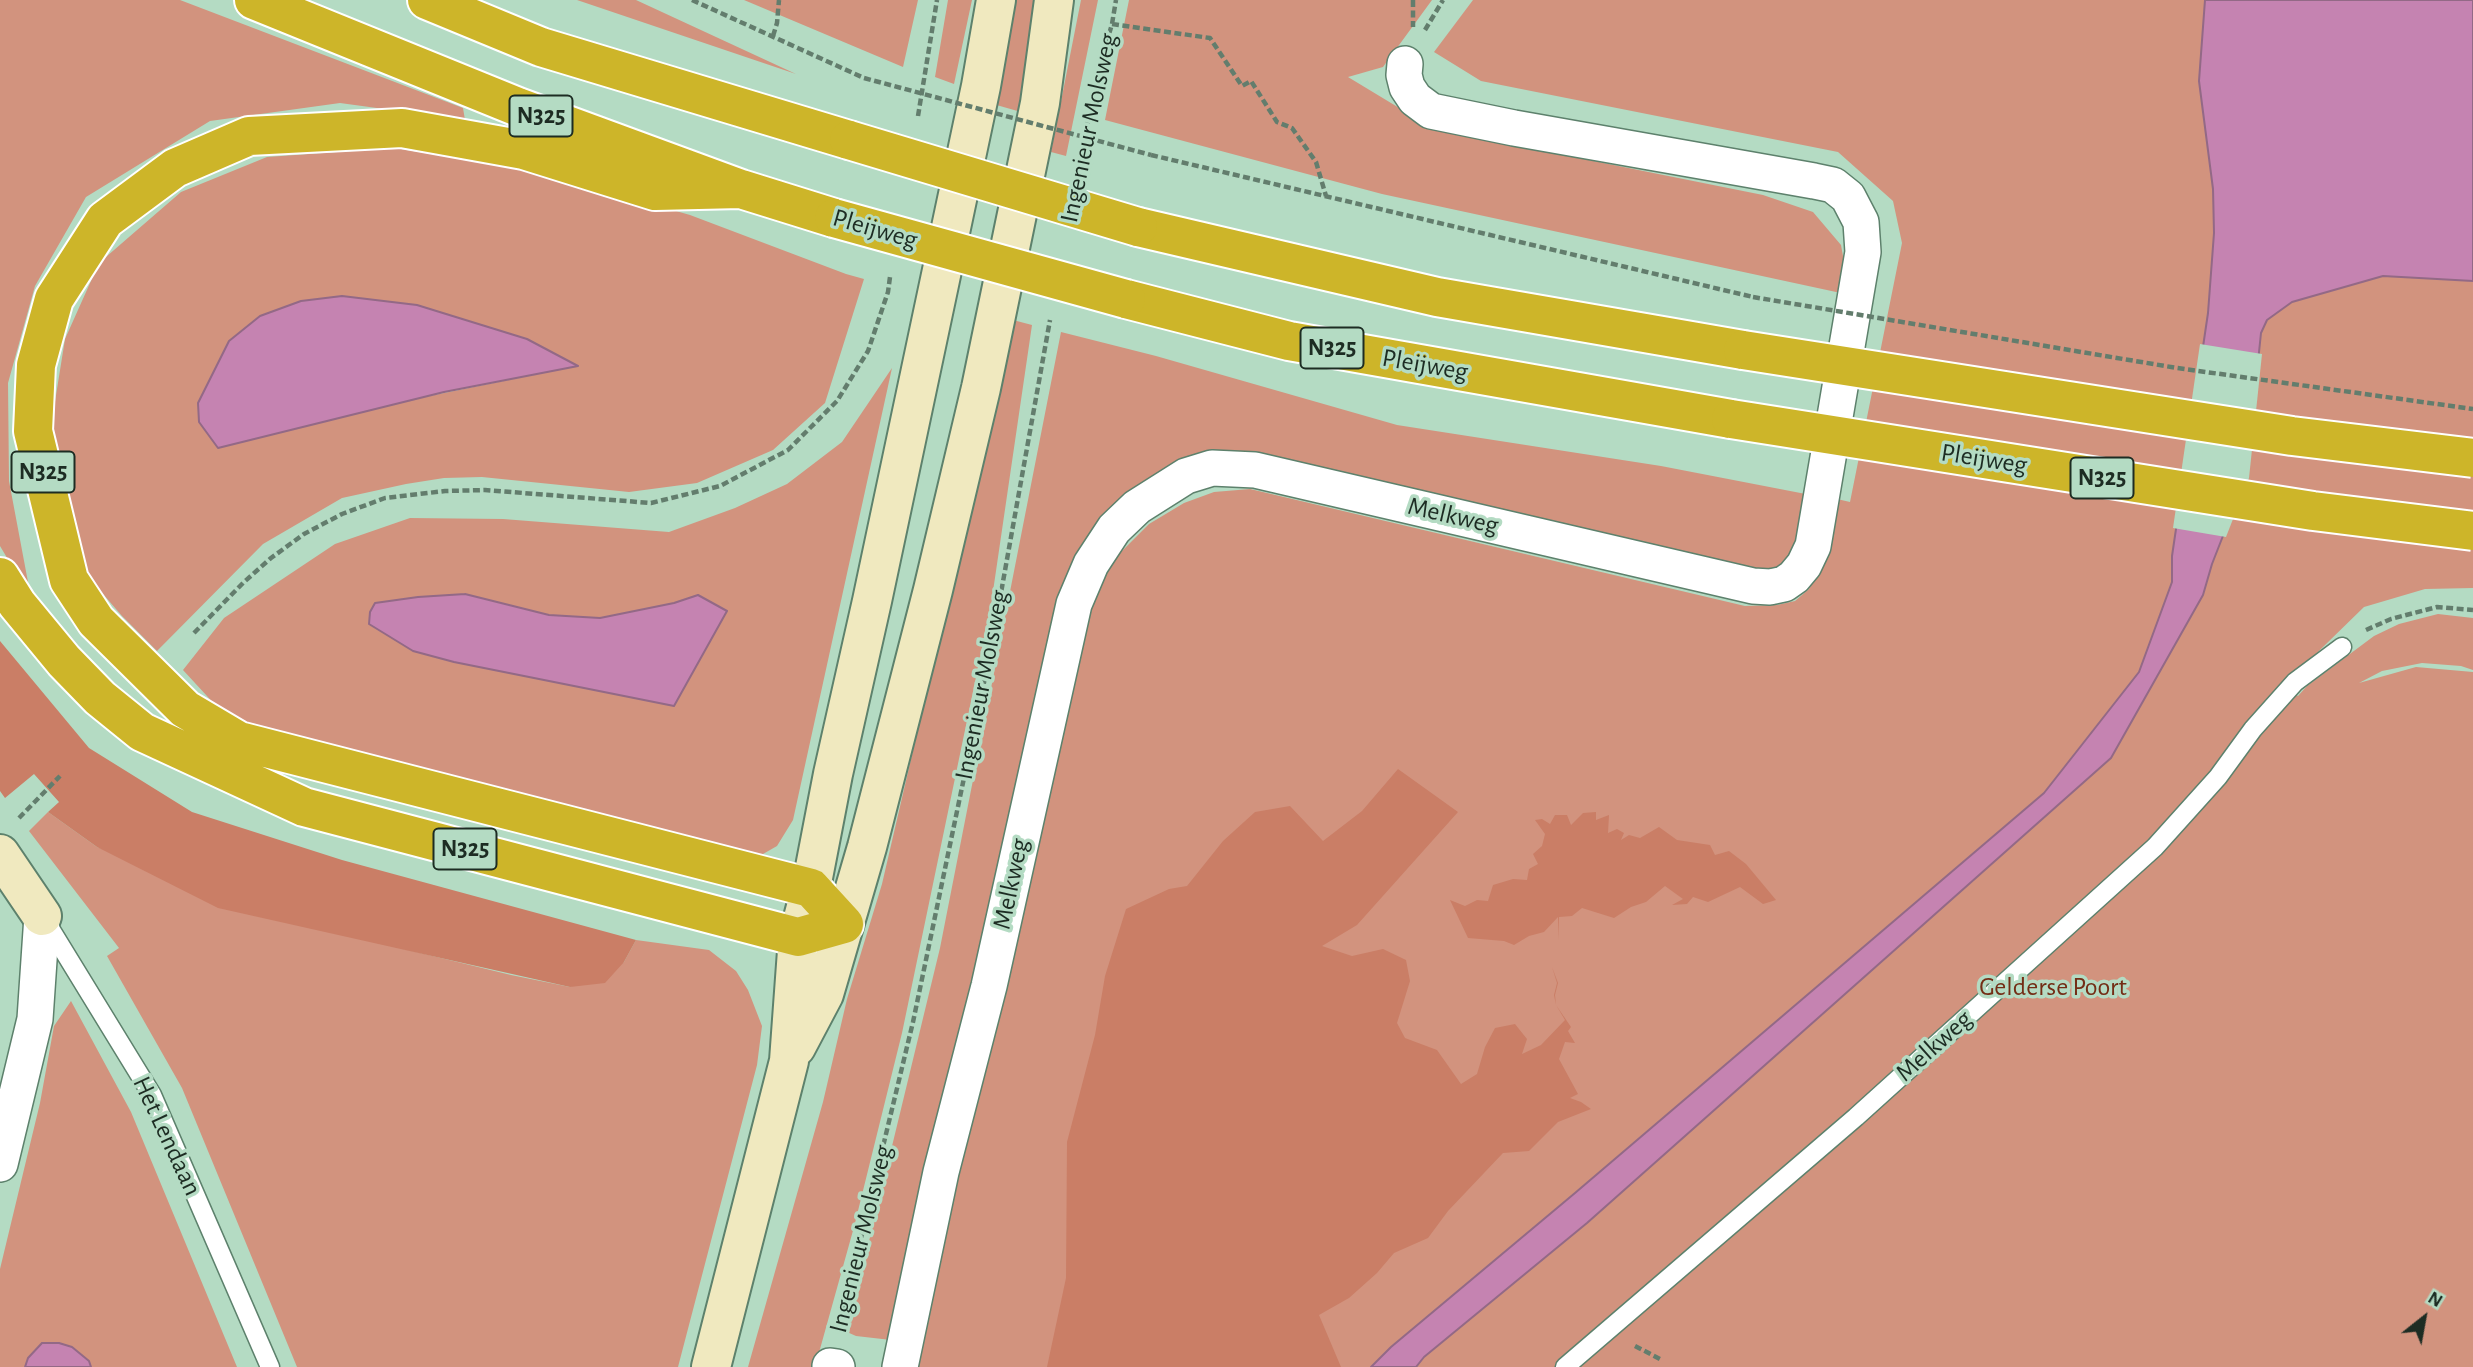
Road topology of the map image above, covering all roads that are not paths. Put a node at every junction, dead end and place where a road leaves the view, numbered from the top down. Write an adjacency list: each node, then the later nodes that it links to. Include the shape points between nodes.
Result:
1 (254, 0): 6 (highway, Pleijweg / N325, via 518,107)
2 (427, 0): 7 (highway, N325, bridge, via 541,47 1138,227 1437,297 2292,436)
3 (996, 0): 12 (main road, Ingenieur Molsweg)
4 (1054, 0): 14 (main road, Ingenieur Molsweg, via 1040,103 981,388 871,834)
5 (1405, 64): 20 (street, Melkweg, via 1407,87 1431,111 1814,181 1833,185 1848,197 1861,222 1863,252 1813,546 1804,565 1784,584 1753,586 1255,470 1212,468 1186,476 1137,507 1114,529 1091,564 1074,604)
6 (741, 189): 8 (highway, Pleijweg / N325, bridge, via 1289,341 1731,419 2312,511); 12 (highway, N325, via 655,191 524,150 402,128 249,136 174,168 105,220 54,299 36,365 33,430 69,580 96,621 185,709 239,741)
7 (2473, 458)
8 (2473, 531)
9 (0, 577): 15 (highway, N325, via 64,661 142,732 304,807)
10 (2342, 647): 21 (lane, Melkweg, via 2295,682 2155,847 1856,1117)
11 (5, 841): 13 (main road)
12 (811, 888): 14 (highway); 15 (main road, Ingenieur Molsweg)
13 (42, 916): 17 (street, via 35,1019); 18 (lane, Het Lendaan, via 152,1095)
14 (844, 924): 15 (highway); 16 (main road, Ingenieur Molsweg, via 824,994)
15 (799, 937): 16 (main road, Ingenieur Molsweg)
16 (789, 1061): 19 (main road, Ingenieur Molsweg)
17 (0, 1164)
18 (270, 1367)
19 (711, 1367)
20 (900, 1367)
21 (1565, 1367)

